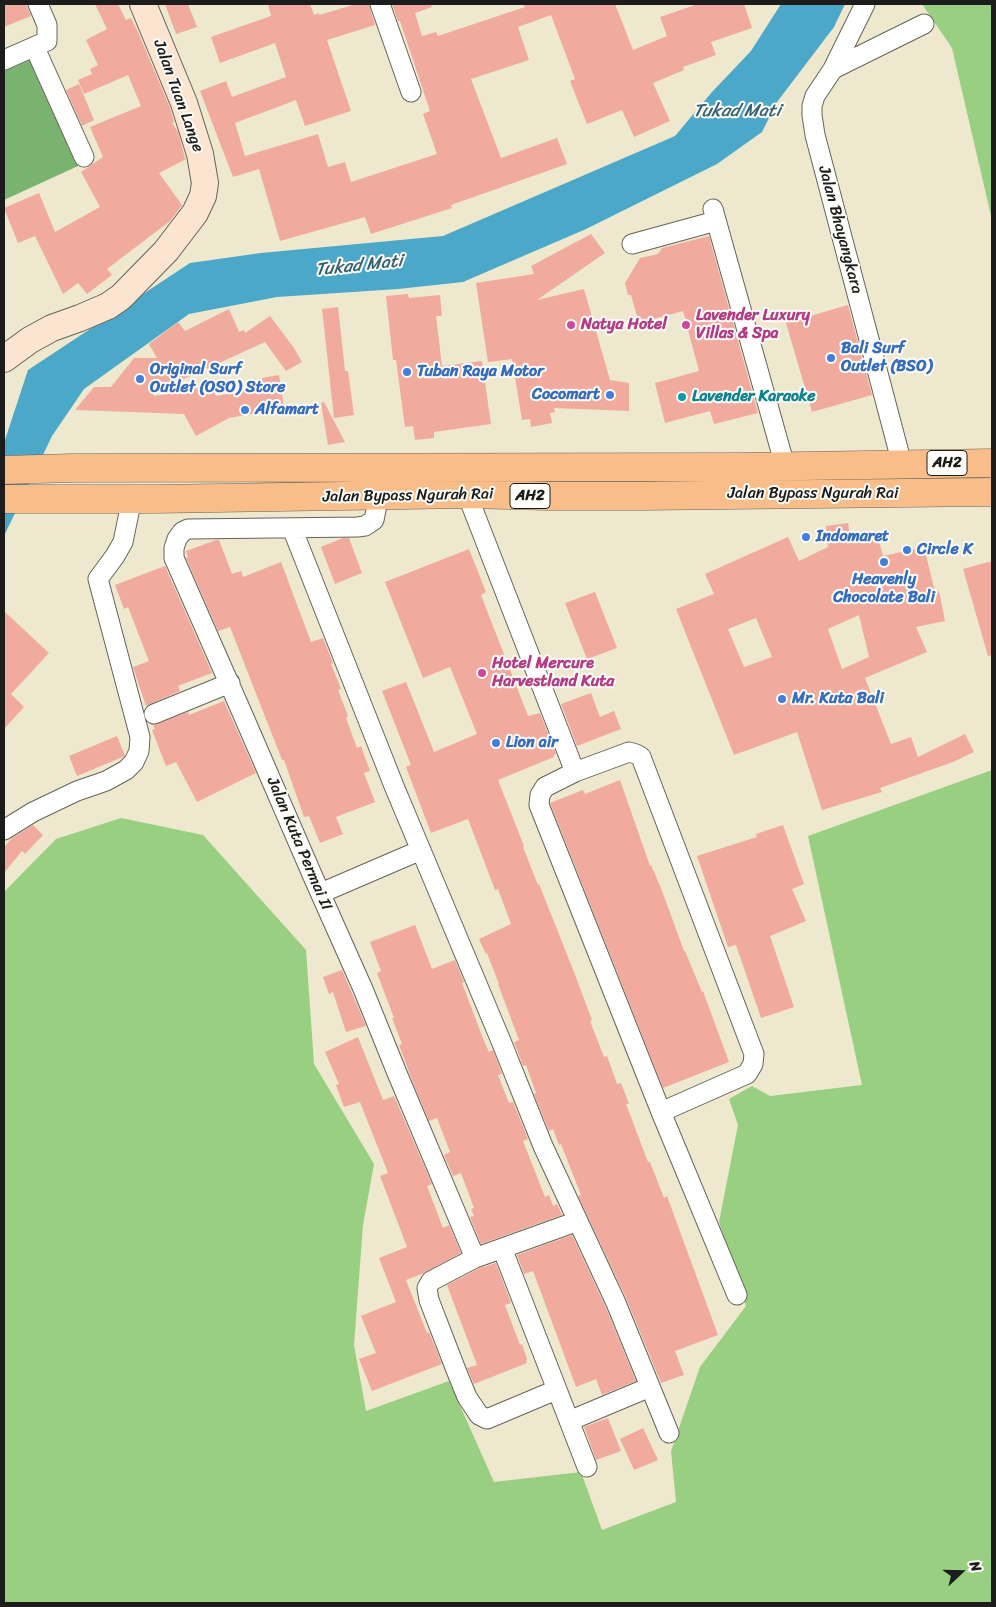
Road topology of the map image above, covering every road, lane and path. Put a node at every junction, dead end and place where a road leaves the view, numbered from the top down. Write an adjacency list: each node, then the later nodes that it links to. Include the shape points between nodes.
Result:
1 (38, 4): 6 (street, via 47,25 47,41)
2 (144, 4): 12 (street, Jalan Tuan Lange, via 184,103 200,154 205,183 203,196 195,213 166,251 121,296 108,306 30,340)
3 (380, 4): 9 (street)
4 (864, 4): 8 (street, Jalan Bhayangkara)
5 (924, 24): 8 (street)
6 (34, 48): 7 (street); 10 (street)
7 (4, 60)
8 (833, 69): 14 (street, Jalan Bhayangkara, via 812,106 815,135)
9 (411, 92)
10 (84, 157)
11 (632, 244): 15 (street, via 714,215)
12 (4, 360)
13 (992, 463): 14 (highway, Jalan Bypass Ngurah Rai / AH2)
14 (902, 464): 15 (highway, Jalan Bypass Ngurah Rai / AH2)
15 (785, 466): 16 (highway, Jalan Bypass Ngurah Rai / AH2)
16 (4, 470)
17 (992, 492): 18 (highway, Jalan Bypass Ngurah Rai / AH2, via 642,496)
18 (467, 494): 19 (highway, Jalan Bypass Ngurah Rai / AH2); 25 (street)
19 (379, 495): 20 (highway, Jalan Bypass Ngurah Rai / AH2); 22 (street, Jalan Kuta Permai II, via 374,520 365,526)
20 (132, 498): 21 (highway, Jalan Bypass Ngurah Rai / AH2); 26 (street, via 123,542 98,579 140,737 139,751 126,770 33,812)
21 (4, 499)
22 (292, 528): 23 (street, Jalan Kuta Permai II, via 188,529 177,539 174,558); 27 (street)
23 (230, 684): 24 (street); 28 (street, Jalan Kuta Permai II)
24 (154, 714)
25 (575, 772): 29 (street, via 545,788 539,805); 29 (street, via 629,752 641,757 754,1054 747,1074)
26 (4, 830)
27 (421, 850): 28 (street); 30 (street, via 543,1146)
28 (321, 893): 32 (street, Jalan Kuta Permai II)
29 (661, 1112): 33 (street)
30 (578, 1221): 31 (street); 34 (street)
31 (502, 1248): 32 (street); 35 (street)
32 (475, 1258): 35 (street, via 431,1281 427,1288 456,1370 474,1409 487,1418)
33 (737, 1295)
34 (650, 1387): 36 (street); 37 (street)
35 (556, 1390): 36 (street)
36 (569, 1421): 38 (street)
37 (669, 1433)
38 (587, 1467)

